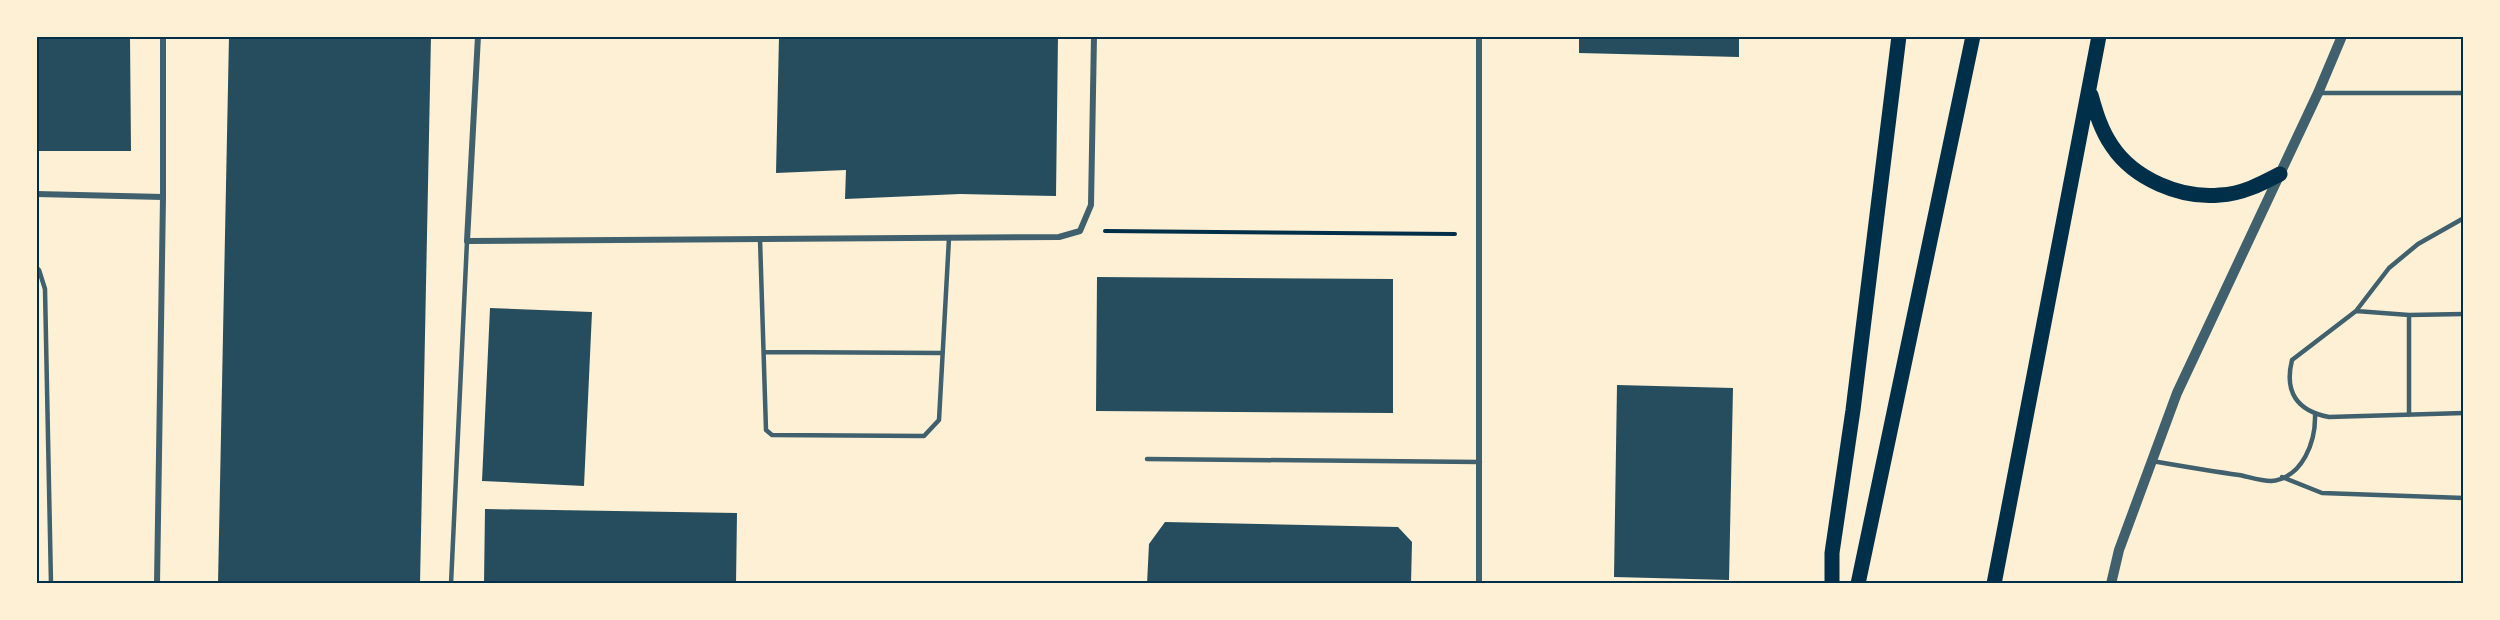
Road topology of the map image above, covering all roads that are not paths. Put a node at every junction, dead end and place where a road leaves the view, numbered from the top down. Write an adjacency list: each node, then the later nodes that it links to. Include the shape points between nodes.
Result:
1 (163, 36): 14 (street)
2 (478, 36): 18 (street)
3 (1094, 36): 16 (street, via 1091,206 1080,231 1059,237)
4 (1479, 36): 30 (street)
5 (1899, 36): 37 (main road, via 1832,553)
6 (1973, 36): 38 (main road)
7 (2099, 36): 9 (main road)
8 (2342, 36): 10 (street)
9 (2090, 91): 12 (main road, via 2098,120 2113,147 2134,169 2160,185 2189,194 2220,196 2249,189); 39 (main road)
10 (2318, 93): 11 (lane); 12 (street)
11 (2464, 93)
12 (2280, 174): 29 (street, via 2191,361)
13 (36, 194): 14 (street)
14 (163, 197): 34 (street)
15 (2464, 218): 20 (lane, via 2418,244 2390,268)
16 (949, 238): 17 (street); 24 (lane)
17 (760, 239): 18 (street); 23 (lane)
18 (467, 241): 35 (lane)
19 (36, 267): 33 (lane, via 45,289)
20 (2356, 311): 22 (lane); 26 (lane, via 2292,360 2289,384 2293,395)
21 (2464, 314): 22 (lane)
22 (2409, 315): 27 (lane)
23 (765, 351): 24 (lane); 24 (lane, via 764,420 772,435 924,436 939,420)
24 (942, 353)
25 (2464, 413): 27 (lane)
26 (2314, 414): 27 (lane); 31 (lane, via 2312,446 2304,460)
27 (2409, 414)
28 (1147, 459): 30 (lane)
29 (2152, 461): 31 (lane, via 2271,481); 40 (street, via 2119,550)
30 (1480, 462): 36 (street)
31 (2282, 477): 32 (lane, via 2322,493)
32 (2464, 498)
33 (51, 584)
34 (157, 584)
35 (451, 584)
36 (1479, 584)
37 (1832, 584)
38 (1857, 584)
39 (1994, 584)
40 (2111, 584)

